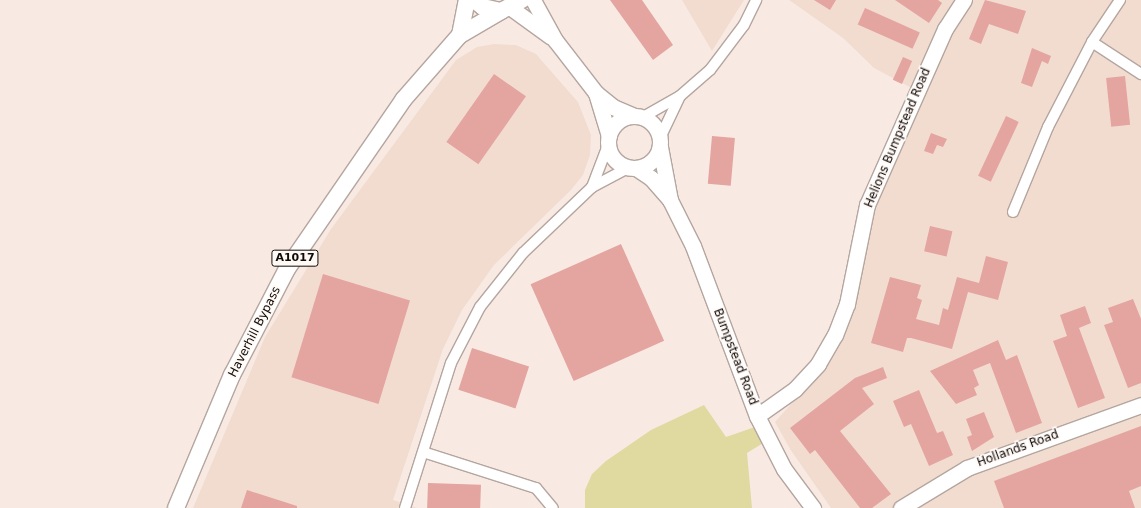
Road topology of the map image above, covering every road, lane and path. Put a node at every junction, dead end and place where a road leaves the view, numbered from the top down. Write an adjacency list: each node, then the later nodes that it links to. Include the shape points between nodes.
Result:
1 (467, 0): 8 (main road, Haverhill Bypass / A1017)
2 (474, 0): 7 (main road, via 490,10)
3 (533, 0): 9 (main road)
4 (756, 0): 13 (street, via 744,25 722,57)
5 (964, 0): 22 (main road, Helions Bumpstead Road, via 945,29 867,206 849,296 836,335 818,364 795,390)
6 (1120, 0): 10 (street)
7 (511, 6): 8 (main road, Haverhill Bypass / A1017); 9 (main road)
8 (460, 35): 24 (main road, Haverhill Bypass / A1017, via 403,100 287,269 232,375)
9 (555, 40): 12 (main road)
10 (1092, 42): 11 (street); 20 (street, via 1048,127)
11 (1141, 74)
12 (596, 93): 14 (main road, via 613,107); 15 (main road)
13 (680, 96): 14 (street); 16 (street)
14 (639, 117): 15 (main road, via 618,122); 16 (main road, via 654,125)
15 (609, 140): 17 (main road, via 615,160); 18 (street)
16 (660, 142): 17 (main road, via 651,162); 19 (main road, Bumpstead Road)
17 (632, 168): 18 (street); 19 (main road, Bumpstead Road, via 651,178)
18 (592, 187): 23 (street, via 523,254 480,307 451,363)
19 (670, 200): 22 (main road, Bumpstead Road, via 693,246)
20 (1013, 212)
21 (1141, 404): 28 (main road, Hollands Road, via 967,468)
22 (757, 416): 27 (main road, Bumpstead Road, via 784,469)
23 (423, 452): 25 (street); 26 (street, via 536,488)
24 (176, 508)
25 (406, 508)
26 (553, 508)
27 (813, 508)
28 (901, 508)

